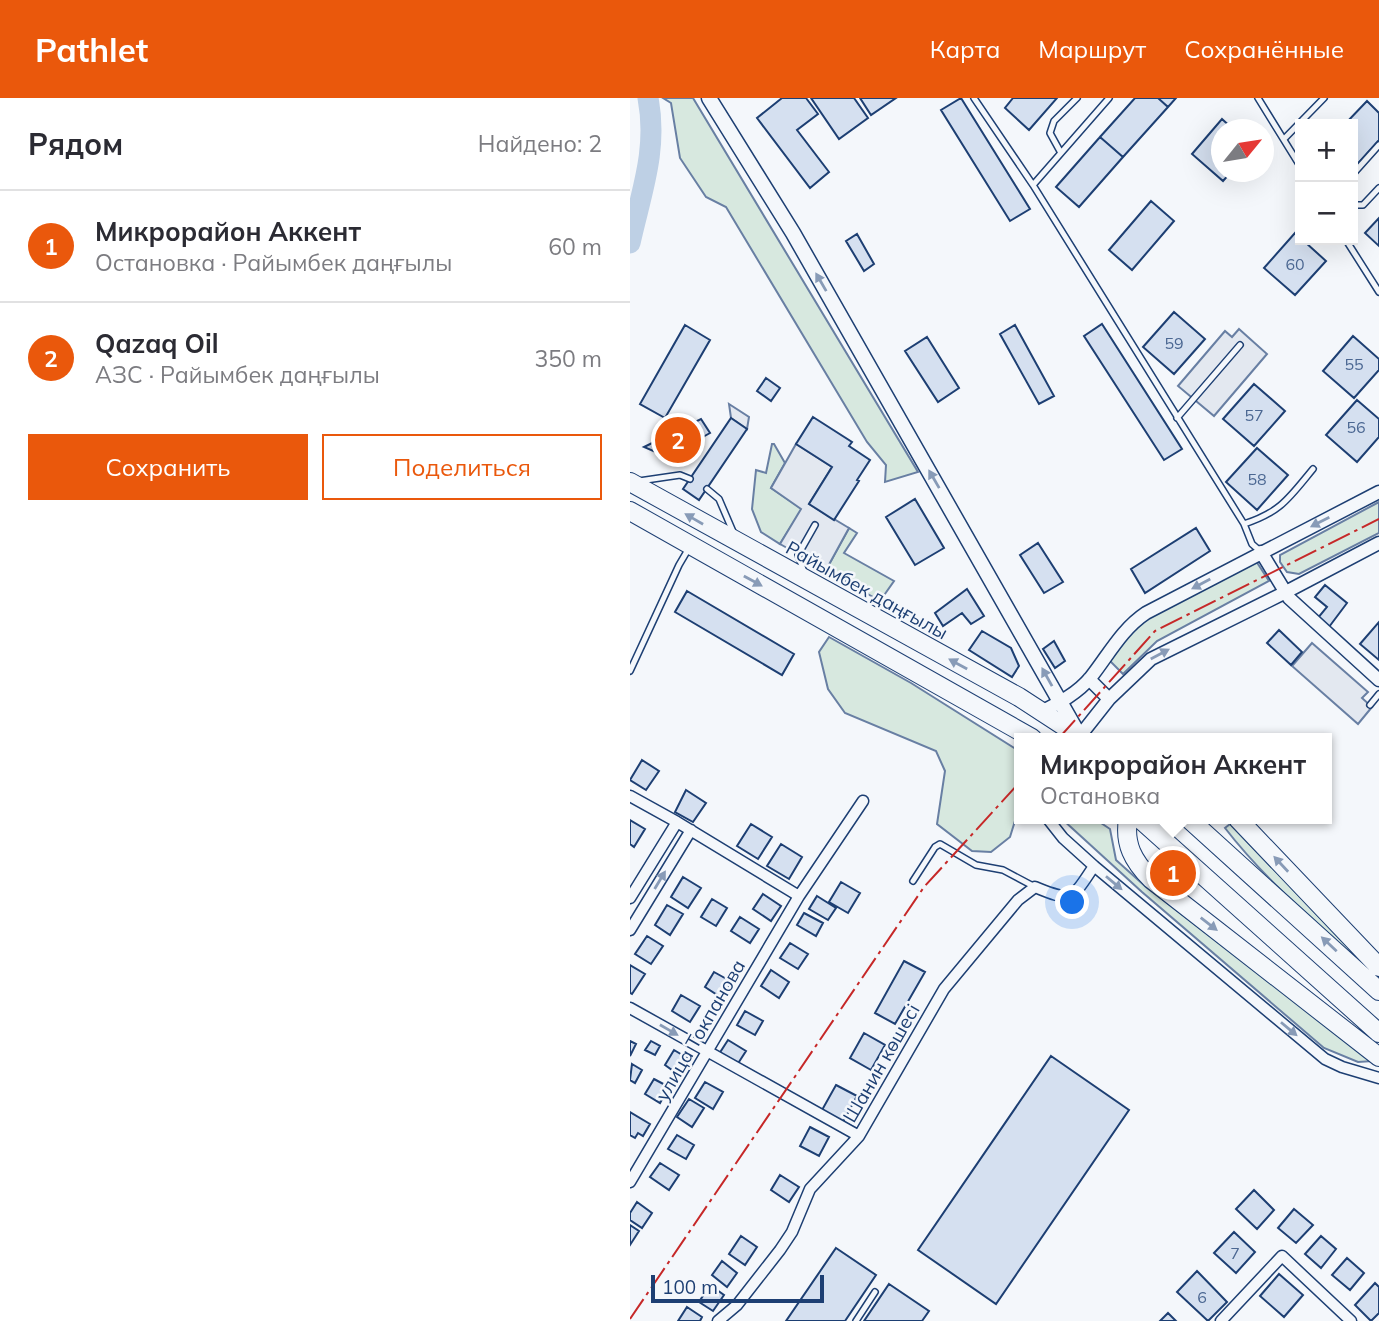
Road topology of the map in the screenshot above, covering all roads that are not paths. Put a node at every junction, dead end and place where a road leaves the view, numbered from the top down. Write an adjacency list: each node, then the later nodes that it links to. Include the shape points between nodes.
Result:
1 (709, 98): 38 (main road, one-way to 1, via 793,233)
2 (974, 98): 12 (lane)
3 (1077, 98): 9 (lane, via 1054,121 1050,133)
4 (1109, 98): 9 (lane)
5 (1258, 98): 7 (lane)
6 (1324, 98): 7 (lane)
7 (1284, 139): 10 (lane)
8 (1379, 145): 11 (lane)
9 (1062, 153): 12 (lane)
10 (1295, 158)
11 (1358, 168)
12 (1033, 186): 18 (lane)
13 (1379, 188): 14 (lane)
14 (1358, 205)
15 (1349, 245): 16 (lane)
16 (1379, 291)
17 (1240, 345): 18 (lane)
18 (1177, 418): 25 (lane)
19 (1313, 469): 25 (lane, via 1279,508)
20 (690, 479): 21 (lane, via 680,475)
21 (630, 482): 28 (highway, Райымбек даңғылы, one-way to 21)
22 (707, 489): 28 (lane, via 719,499)
23 (1379, 492): 30 (street, one-way to 30)
24 (630, 511): 29 (highway)
25 (1244, 524): 30 (lane, via 1252,544)
26 (815, 525): 31 (lane, via 798,555)
27 (1379, 543): 32 (street)
28 (738, 544): 31 (highway, Райымбек даңғылы)
29 (690, 546): 33 (lane); 41 (highway, one-way to 41)
30 (1261, 552): 32 (street); 34 (street, one-way to 34, via 1131,623)
31 (807, 582): 40 (highway, Райымбек даңғылы, one-way to 31)
32 (1284, 593): 35 (street); 37 (street, one-way to 32, via 1151,659)
33 (630, 671)
34 (1089, 679): 37 (street); 38 (street)
35 (1379, 680)
36 (1379, 694): 39 (lane)
37 (1109, 699): 44 (street)
38 (1061, 703): 40 (street); 43 (main road)
39 (1370, 705)
40 (1041, 712): 42 (highway, Райымбек даңғылы)
41 (1023, 733)
42 (1073, 733)
43 (1078, 733)
44 (1085, 733)
45 (630, 796): 47 (street)
46 (863, 801): 57 (street, улица Токпанова)
47 (677, 822): 53 (street); 58 (street)
48 (1052, 824): 54 (street)
49 (1127, 824): 65 (highway, one-way to 65, via 1129,848 1151,879)
50 (1146, 824): 63 (highway)
51 (1195, 824): 61 (highway, one-way to 51)
52 (1243, 824): 60 (highway, one-way to 52)
53 (691, 830): 57 (street); 59 (street, one-way to 53)
54 (1094, 866): 56 (street, via 1068,897); 66 (street, one-way to 66, via 1325,1059)
55 (913, 881): 56 (lane, via 940,844 976,865 1003,870)
56 (1035, 887): 67 (street, Шанин көшесі, via 1018,900 944,989)
57 (799, 896): 64 (street, улица Токпанова)
58 (630, 898)
59 (630, 930)
60 (1379, 967)
61 (1379, 991)
62 (630, 1008): 64 (street, one-way to 64)
63 (1379, 1032)
64 (707, 1052): 67 (street); 68 (street, улица Токпанова)
65 (1379, 1057)
66 (1379, 1077)
67 (859, 1136): 70 (street, Шанин көшесі, via 810,1189 780,1250 737,1305)
68 (630, 1182)
69 (876, 1292): 71 (lane)
70 (718, 1321)
71 (856, 1321)
72 (1221, 1321): 73 (street, via 1282,1256)
73 (1351, 1321)

